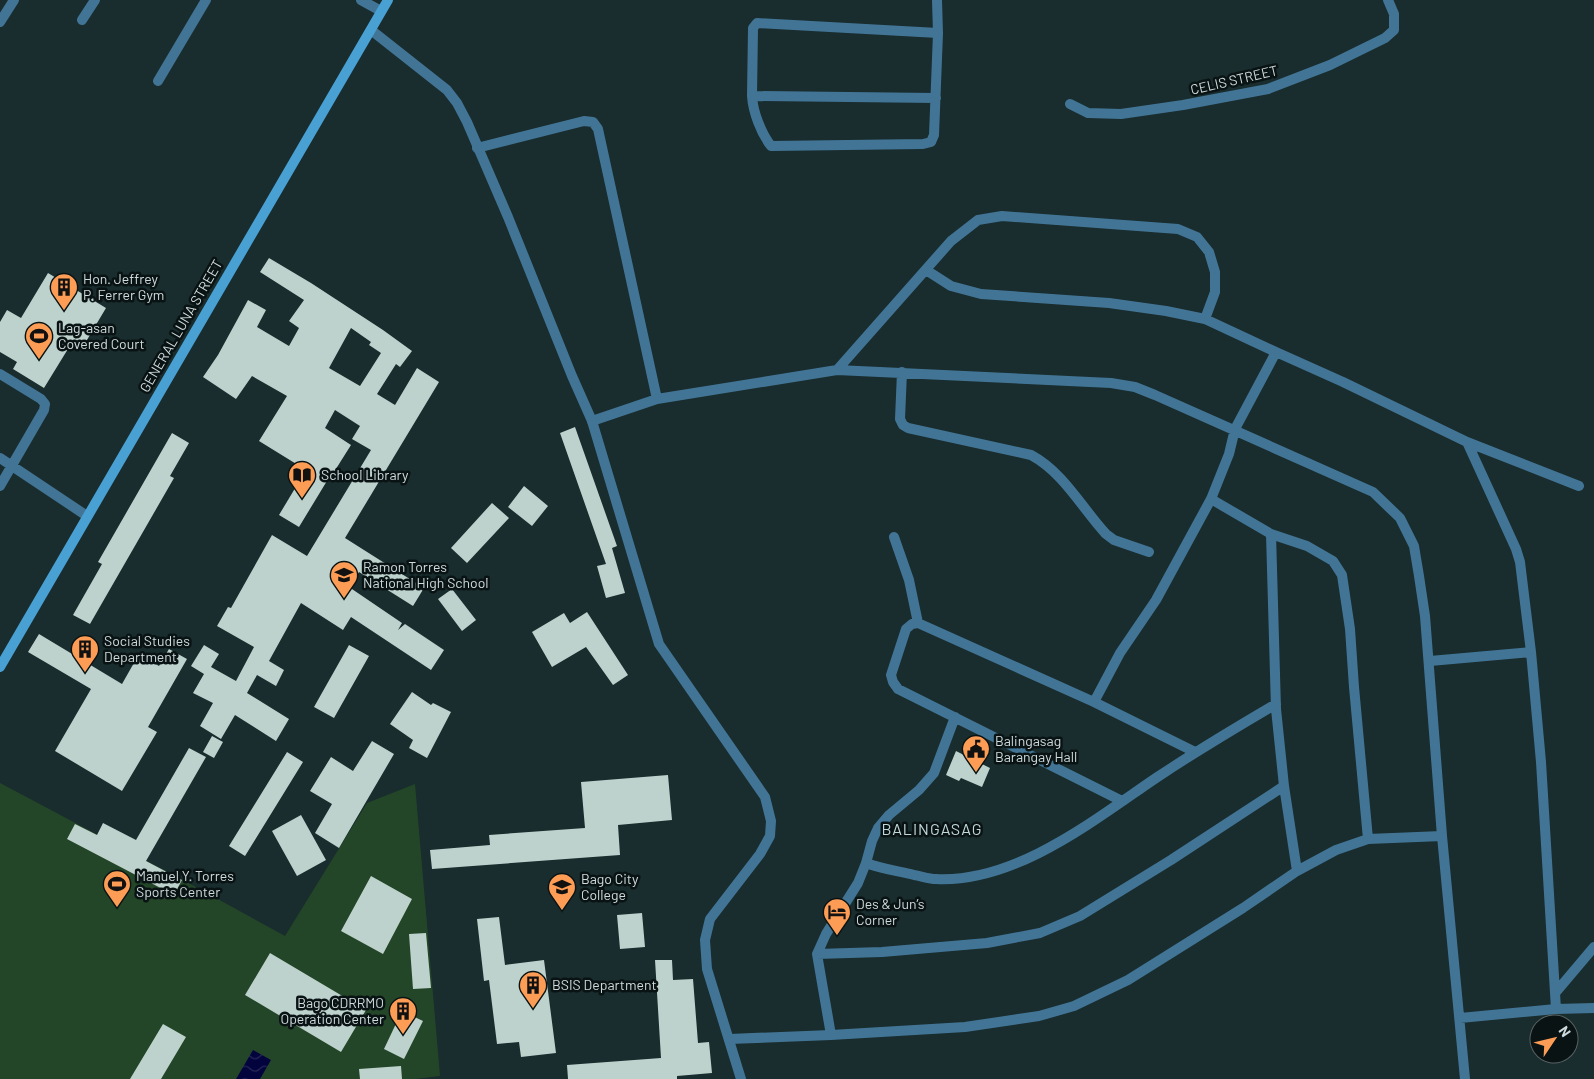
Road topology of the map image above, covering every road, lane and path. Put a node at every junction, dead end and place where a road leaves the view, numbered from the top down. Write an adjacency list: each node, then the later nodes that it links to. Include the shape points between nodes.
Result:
1 (14, 0): 10 (street)
2 (95, 0): 9 (street)
3 (206, 0): 13 (street)
4 (361, 0): 8 (street)
5 (388, 0): 8 (main road, GENERAL LUNA STREET)
6 (937, 0): 12 (street)
7 (1388, 0): 16 (street, CELIS STREET, via 1394,14 1394,30 1385,38 1330,65 1268,89 1120,114 1088,113)
8 (381, 11): 11 (main road, GENERAL LUNA STREET)
9 (82, 20)
10 (0, 22)
11 (371, 30): 17 (street, via 447,90 464,115); 33 (main road, GENERAL LUNA STREET)
12 (938, 33): 14 (street, via 757,22 753,28); 15 (street)
13 (158, 81)
14 (752, 96): 15 (street); 15 (street, via 766,140 771,146 931,142)
15 (936, 98)
16 (1070, 104)
17 (478, 148): 24 (street, via 584,121 593,122 598,129); 25 (street)
18 (926, 270): 19 (street, via 951,286 980,294 1108,303); 19 (street, via 951,241 978,220 1002,216 1178,229 1197,237 1209,252 1216,292); 21 (street)
19 (1205, 318): 20 (street)
20 (1276, 352): 26 (street); 27 (street)
21 (837, 370): 22 (street); 24 (street)
22 (902, 372): 26 (street, via 1112,383 1135,387); 36 (street, via 900,419 903,425 1031,455 1056,474 1106,534 1114,540)
23 (0, 374): 29 (street, via 45,404)
24 (657, 399): 25 (street)
25 (592, 421): 58 (street, via 659,644 765,797 771,821 770,836 760,854 710,919 704,940 707,969)
26 (1235, 429): 32 (street); 39 (street, via 1373,492 1400,518 1414,546)
27 (1467, 442): 31 (street); 38 (street, via 1516,548)
28 (0, 458): 29 (street)
29 (12, 466): 30 (street); 33 (street)
30 (0, 486)
31 (1579, 486)
32 (1211, 499): 34 (street); 41 (street, via 1156,600 1120,653)
33 (87, 516): 40 (main road, GENERAL LUNA STREET)
34 (1271, 534): 42 (street); 48 (street, via 1307,546 1333,561 1342,575 1350,629)
35 (894, 537): 37 (street, via 909,580)
36 (1150, 552)
37 (918, 623): 41 (street); 43 (street, via 906,629 891,675 893,682 898,689)
38 (1531, 652): 39 (street); 53 (street)
39 (1430, 661): 47 (street)
40 (0, 667)
41 (1094, 702): 44 (street)
42 (1276, 704): 44 (street); 45 (street)
43 (955, 717): 46 (street); 49 (street, via 934,772 878,828)
44 (1195, 752): 46 (street)
45 (1284, 786): 50 (street); 52 (street, via 1080,916 1040,933 987,943)
46 (1122, 801): 49 (street, via 1043,852 1005,868 970,877 936,880)
47 (1442, 836): 48 (street); 56 (street)
48 (1368, 840): 50 (street, via 1336,850)
49 (866, 863): 52 (street)
50 (1297, 871): 57 (street, via 1136,975 1074,1006 1039,1016 965,1027)
51 (1594, 947): 53 (street)
52 (817, 954): 57 (street)
53 (1556, 992): 55 (street)
54 (1594, 1008): 55 (street)
55 (1556, 1009): 56 (street)
56 (1460, 1018): 60 (street)
57 (831, 1035): 58 (street)
58 (729, 1039): 59 (street)
59 (741, 1079)
60 (1465, 1079)

